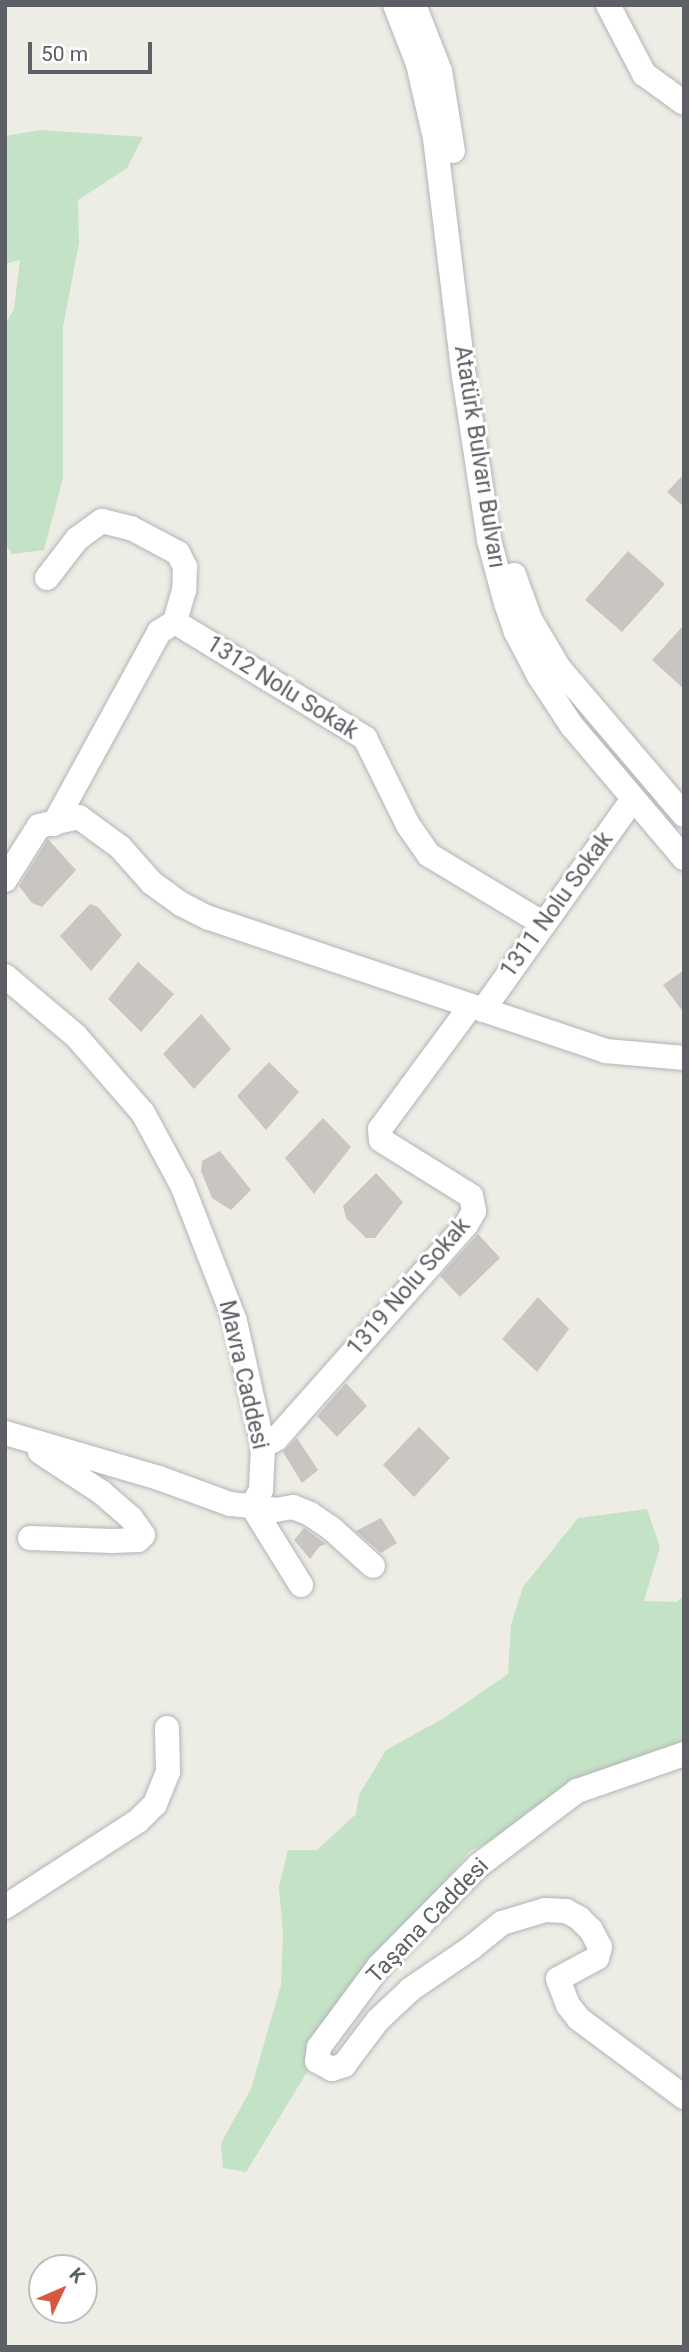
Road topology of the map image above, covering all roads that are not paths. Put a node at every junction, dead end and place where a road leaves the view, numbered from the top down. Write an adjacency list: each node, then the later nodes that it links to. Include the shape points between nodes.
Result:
1 (395, 5): 7 (street, Atatürk Bulvarı Bulvarı, via 418,64 435,138 489,540 506,603 516,632 546,686)
2 (414, 5): 8 (street, Atatürk Bulvarı Bulvarı, via 448,105 484,430 502,536 516,584 559,668)
3 (617, 9): 4 (street, via 644,74)
4 (678, 91)
5 (47, 578): 6 (street, via 77,540 102,521 131,528 178,553 185,567)
6 (175, 622): 9 (street, via 159,632); 12 (street, 1312 Nolu Sokak, via 365,738 408,825 429,855)
7 (632, 800): 10 (street, Atatürk Bulvarı Bulvarı); 12 (street, 1311 Nolu Sokak)
8 (684, 815)
9 (54, 824): 11 (street, via 39,826); 14 (street, via 79,817 120,847 152,883 209,918)
10 (684, 858)
11 (5, 880)
12 (544, 924): 14 (street, 1311 Nolu Sokak)
13 (5, 976): 17 (street, Mavra Caddesi, via 76,1035 143,1113 182,1185 235,1321)
14 (476, 1009): 15 (street, via 607,1051); 17 (street, 1319 Nolu Sokak, via 380,1129 381,1140 471,1196 474,1211 285,1429)
15 (684, 1058)
16 (12, 1436): 18 (street, via 159,1478 230,1504); 19 (street, via 101,1492 143,1535 138,1540 112,1541)
17 (263, 1446): 18 (street, Mavra Caddesi, via 261,1490)
18 (252, 1506): 20 (street, via 293,1507 310,1514); 21 (street)
19 (30, 1538)
20 (373, 1566)
21 (301, 1585)
22 (167, 1728): 24 (street, via 168,1772 155,1804 138,1821)
23 (684, 1754): 25 (street, Taşana Caddesi, via 577,1791 479,1865 380,1965 319,2047 317,2061 332,2069 344,2065 378,2020 411,1989 502,1923 545,1910 566,1911 591,1930 600,1947 597,1958 558,1979 568,2005 579,2019)
24 (5, 1907)
25 (684, 2097)

